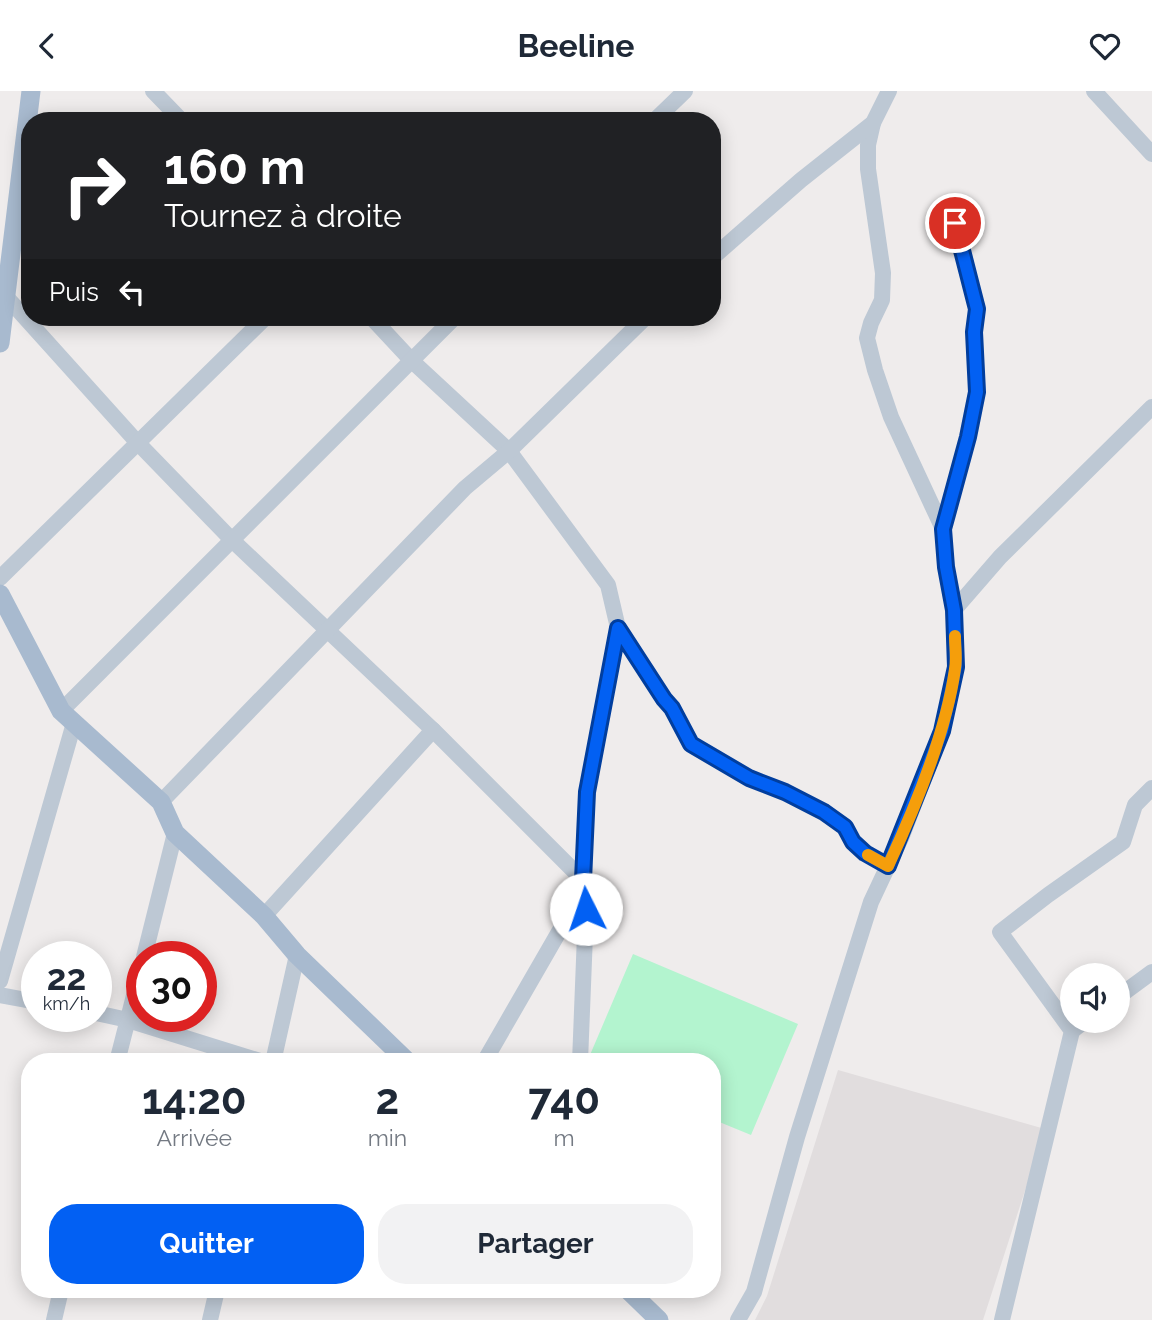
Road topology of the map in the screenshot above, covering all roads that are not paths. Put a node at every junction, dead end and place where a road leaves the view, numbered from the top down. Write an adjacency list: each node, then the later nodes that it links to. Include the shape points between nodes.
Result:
1 (31, 91): 6 (main road)
2 (153, 91): 7 (street)
3 (685, 91): 8 (street)
4 (889, 91): 9 (street)
5 (1094, 91): 10 (street)
6 (28, 112)
7 (173, 112)
8 (663, 112)
9 (873, 123): 13 (street); 26 (street, via 868,169 883,273 882,300 867,338 891,417)
10 (1152, 154)
11 (21, 163): 14 (main road)
12 (955, 223): 26 (street, via 977,309 977,392)
13 (721, 250)
14 (3, 293): 15 (street); 21 (main road)
15 (21, 313)
16 (33, 326): 24 (street)
17 (257, 326): 24 (street)
18 (379, 326): 22 (street)
19 (446, 326): 22 (street)
20 (637, 326): 25 (street)
21 (0, 344)
22 (412, 361): 25 (street); 27 (street)
23 (1152, 407): 30 (street, via 1000,557)
24 (137, 442): 27 (street); 28 (street)
25 (509, 451): 31 (street, via 608,585); 32 (street, via 465,488)
26 (943, 529): 30 (street)
27 (232, 540): 32 (street); 33 (street)
28 (0, 578)
29 (0, 594): 33 (main road)
30 (954, 610): 38 (street, via 956,667 942,731)
31 (618, 628): 38 (street, via 691,744 749,778 824,812 845,827 865,853); 39 (street, via 587,792)
32 (327, 629): 34 (street); 36 (street)
33 (67, 717): 36 (main road); 44 (street)
34 (433, 730): 39 (street); 40 (street)
35 (1152, 788): 48 (street, via 1135,804 1123,842 1000,932)
36 (161, 802): 37 (main road)
37 (175, 833): 40 (main road); 41 (street)
38 (888, 866): 64 (street, via 871,902 801,1124 754,1292)
39 (583, 880): 56 (street, via 572,911); 57 (street)
40 (264, 916): 42 (main road)
41 (148, 941)
42 (297, 955): 54 (street); 55 (main road)
43 (1152, 972): 45 (street)
44 (0, 981)
45 (1130, 988)
46 (0, 995): 47 (street)
47 (21, 999)
48 (1060, 1014)
49 (126, 1028): 52 (street)
50 (167, 1032): 53 (street)
51 (1072, 1033): 65 (street)
52 (119, 1053)
53 (234, 1053)
54 (276, 1053)
55 (399, 1053)
56 (489, 1053)
57 (580, 1053)
58 (59, 1298): 61 (street)
59 (215, 1298): 62 (street)
60 (636, 1298): 63 (main road)
61 (54, 1320)
62 (210, 1320)
63 (659, 1320)
64 (738, 1320)
65 (1002, 1320)

